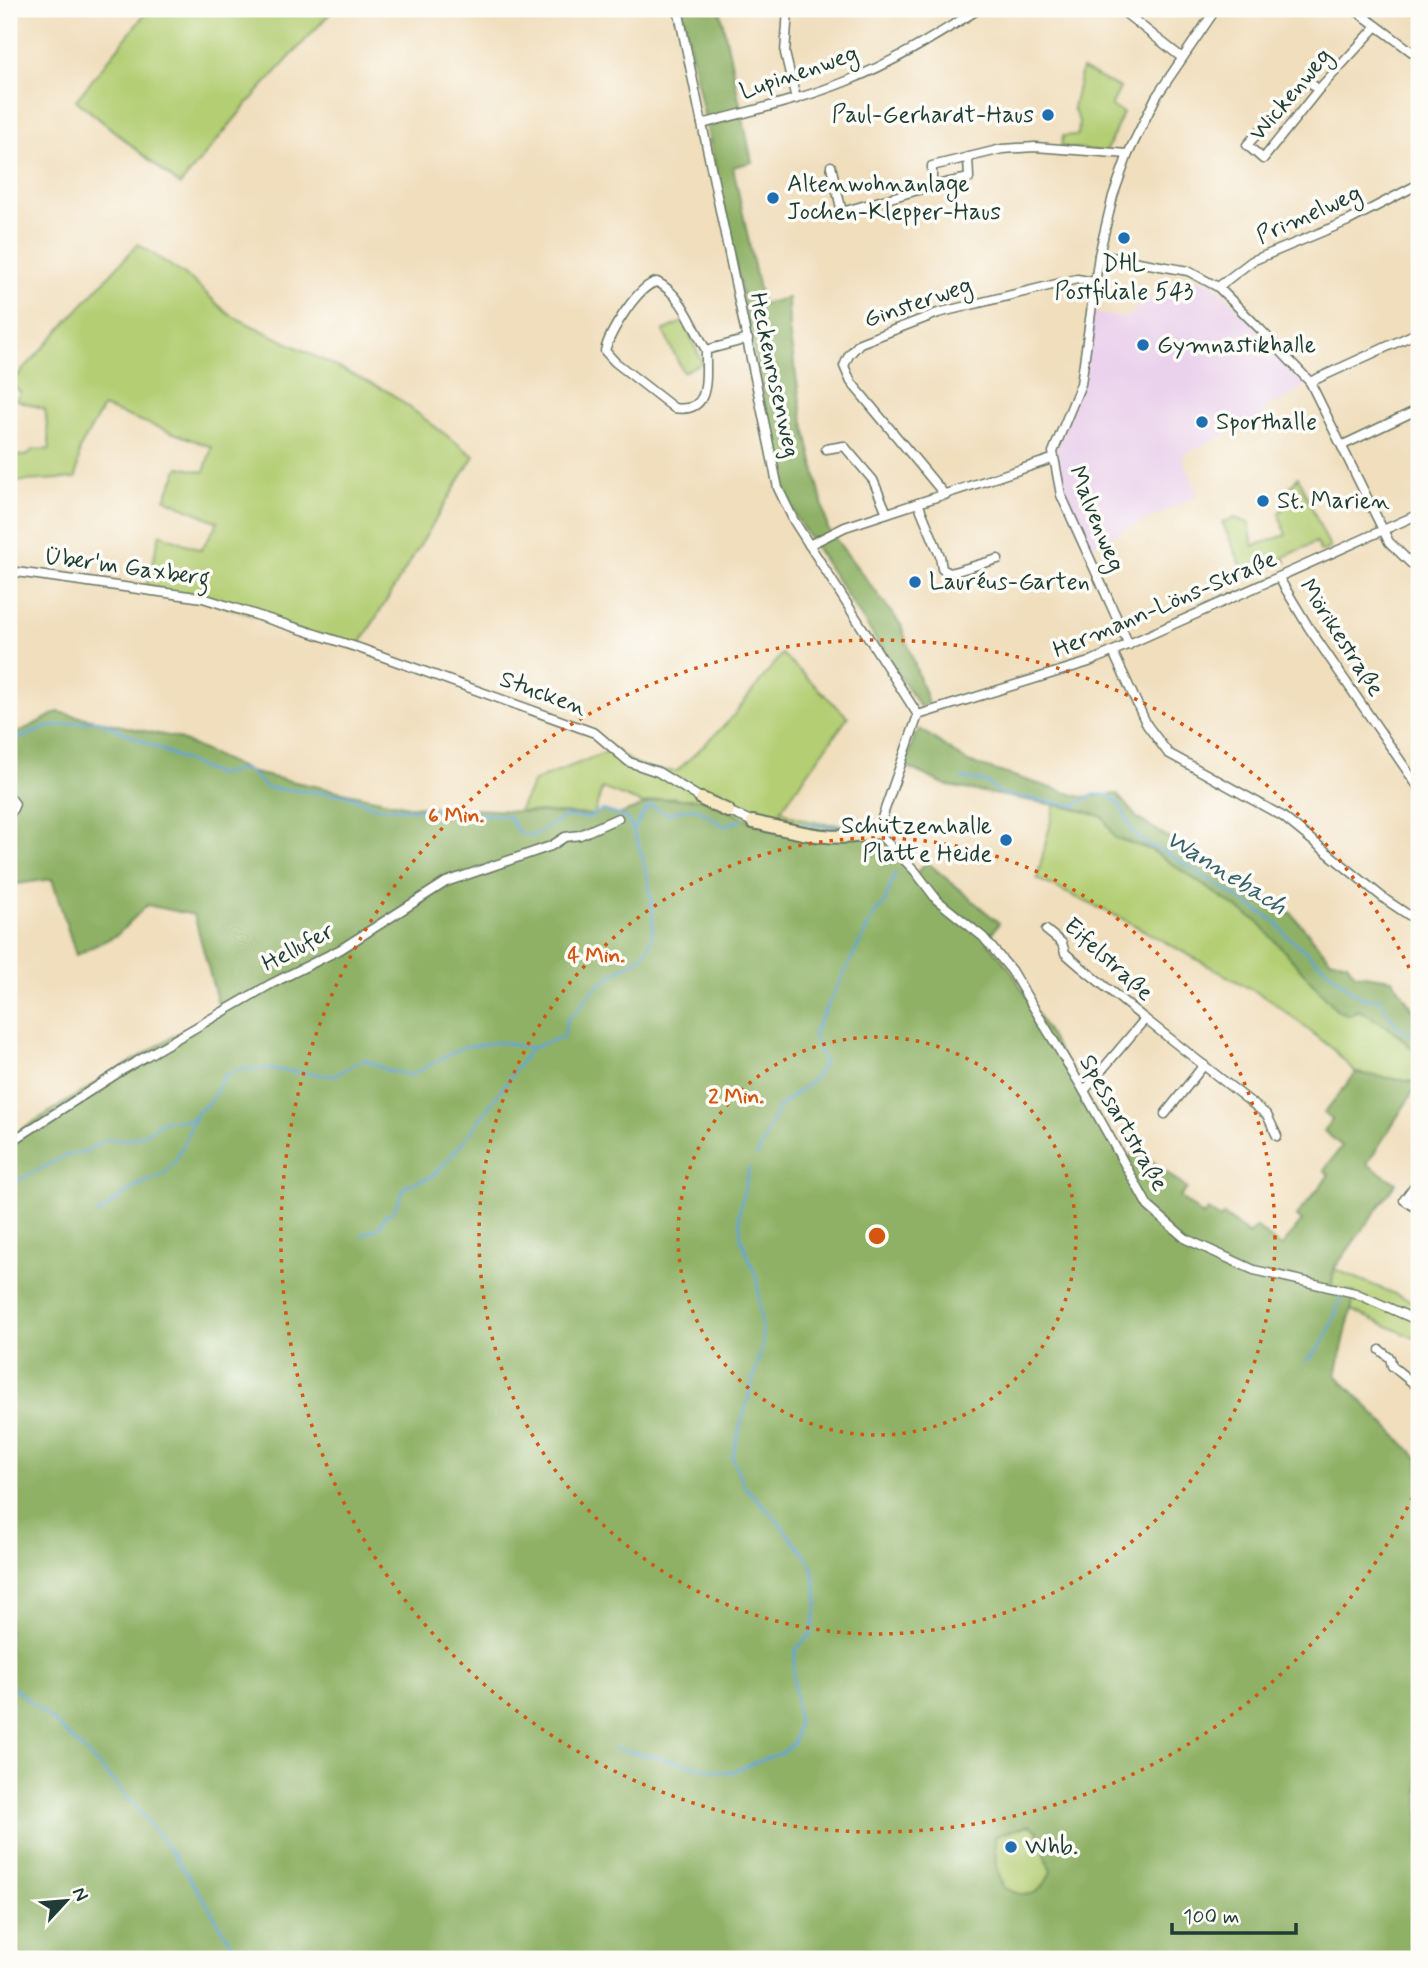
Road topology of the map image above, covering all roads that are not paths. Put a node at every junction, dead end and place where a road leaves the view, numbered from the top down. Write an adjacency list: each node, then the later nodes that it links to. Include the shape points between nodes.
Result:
1 (678, 9): 12 (street, Heckenrosenweg)
2 (788, 9): 11 (street, via 785,53)
3 (979, 9): 11 (street, Lupinenweg, via 848,81)
4 (1120, 9): 8 (street)
5 (1216, 9): 8 (street, Malvenweg)
6 (1354, 9): 7 (street)
7 (1377, 26): 9 (street); 10 (street, Wickenweg)
8 (1181, 57): 13 (street, Malvenweg)
9 (1419, 58)
10 (1318, 90): 10 (street, Wickenweg, via 1307,79 1247,145 1263,159)
11 (796, 99): 12 (street, Lupinenweg)
12 (702, 124): 22 (street, Heckenrosenweg)
13 (1128, 155): 14 (street, via 1035,147); 18 (street, Malvenweg)
14 (968, 156): 17 (street, via 932,166); 17 (street, via 969,178)
15 (831, 166): 17 (street, via 842,212)
16 (1419, 184): 20 (street, Primelweg, via 1348,221 1252,261)
17 (932, 186)
18 (1099, 255): 19 (street, Malvenweg); 20 (street, via 1172,266)
19 (1094, 282): 28 (street, Malvenweg, via 1081,384 1054,444); 29 (street, Ginsterweg, via 1077,279 938,313 860,343 849,355 844,366 851,382)
20 (1218, 287): 24 (street)
21 (1419, 332): 24 (street)
22 (748, 339): 23 (street); 34 (street, Heckenrosenweg, via 778,488)
23 (706, 350): 23 (street, via 678,300 657,282 644,286 608,340 606,351 674,408 686,410 705,395)
24 (1310, 382): 26 (street)
25 (1419, 409): 26 (street)
26 (1343, 445): 33 (street)
27 (826, 449): 31 (street, via 845,446 873,480)
28 (1052, 459): 29 (street); 39 (street, Malvenweg, via 1061,495)
29 (945, 495): 30 (street)
30 (918, 503): 31 (street); 35 (street, via 942,569 950,573)
31 (887, 513): 34 (street)
32 (1419, 514): 33 (street, Hermann-Löns-Straße)
33 (1383, 531): 37 (street, via 1391,546); 38 (street, Hermann-Löns-Straße)
34 (809, 545): 42 (street, Heckenrosenweg)
35 (998, 559)
36 (9, 571): 40 (street, Über'm Gaxberg, via 203,598)
37 (1419, 571)
38 (1279, 578): 39 (street, Hermann-Löns-Straße); 43 (street, Mörikestraße)
39 (1129, 645): 41 (street, Hermann-Löns-Straße)
40 (359, 648): 45 (street, Stucken, via 595,733 629,762 658,772)
41 (1113, 652): 42 (street, Hermann-Löns-Straße); 51 (street, via 1147,725 1168,753 1282,816)
42 (918, 715): 50 (street)
43 (1419, 788)
44 (9, 796): 47 (street, via 15,804)
45 (702, 799): 46 (street)
46 (728, 811): 49 (street)
47 (9, 817)
48 (618, 818): 58 (street, Hellufer, via 446,882 341,949 124,1069)
49 (753, 822): 50 (street, via 814,836 856,838)
50 (877, 832): 55 (street, Spessartstraße, via 937,900 983,937 1011,970)
51 (1419, 922)
52 (1046, 930): 53 (street, Eifelstraße, via 1062,943 1065,953)
53 (1146, 1019): 54 (street, Eifelstraße); 55 (street, Eifelstraße)
54 (1203, 1065): 56 (street); 57 (street, Eifelstraße, via 1267,1115)
55 (1084, 1091): 61 (street, Spessartstraße, via 1148,1206 1186,1239 1254,1270 1355,1293)
56 (1165, 1114)
57 (1277, 1136)
58 (9, 1143)
59 (1419, 1193): 60 (street, via 1413,1188 1404,1200)
60 (1419, 1210)
61 (1419, 1321)
62 (1380, 1350): 63 (street)
63 (1419, 1388)

